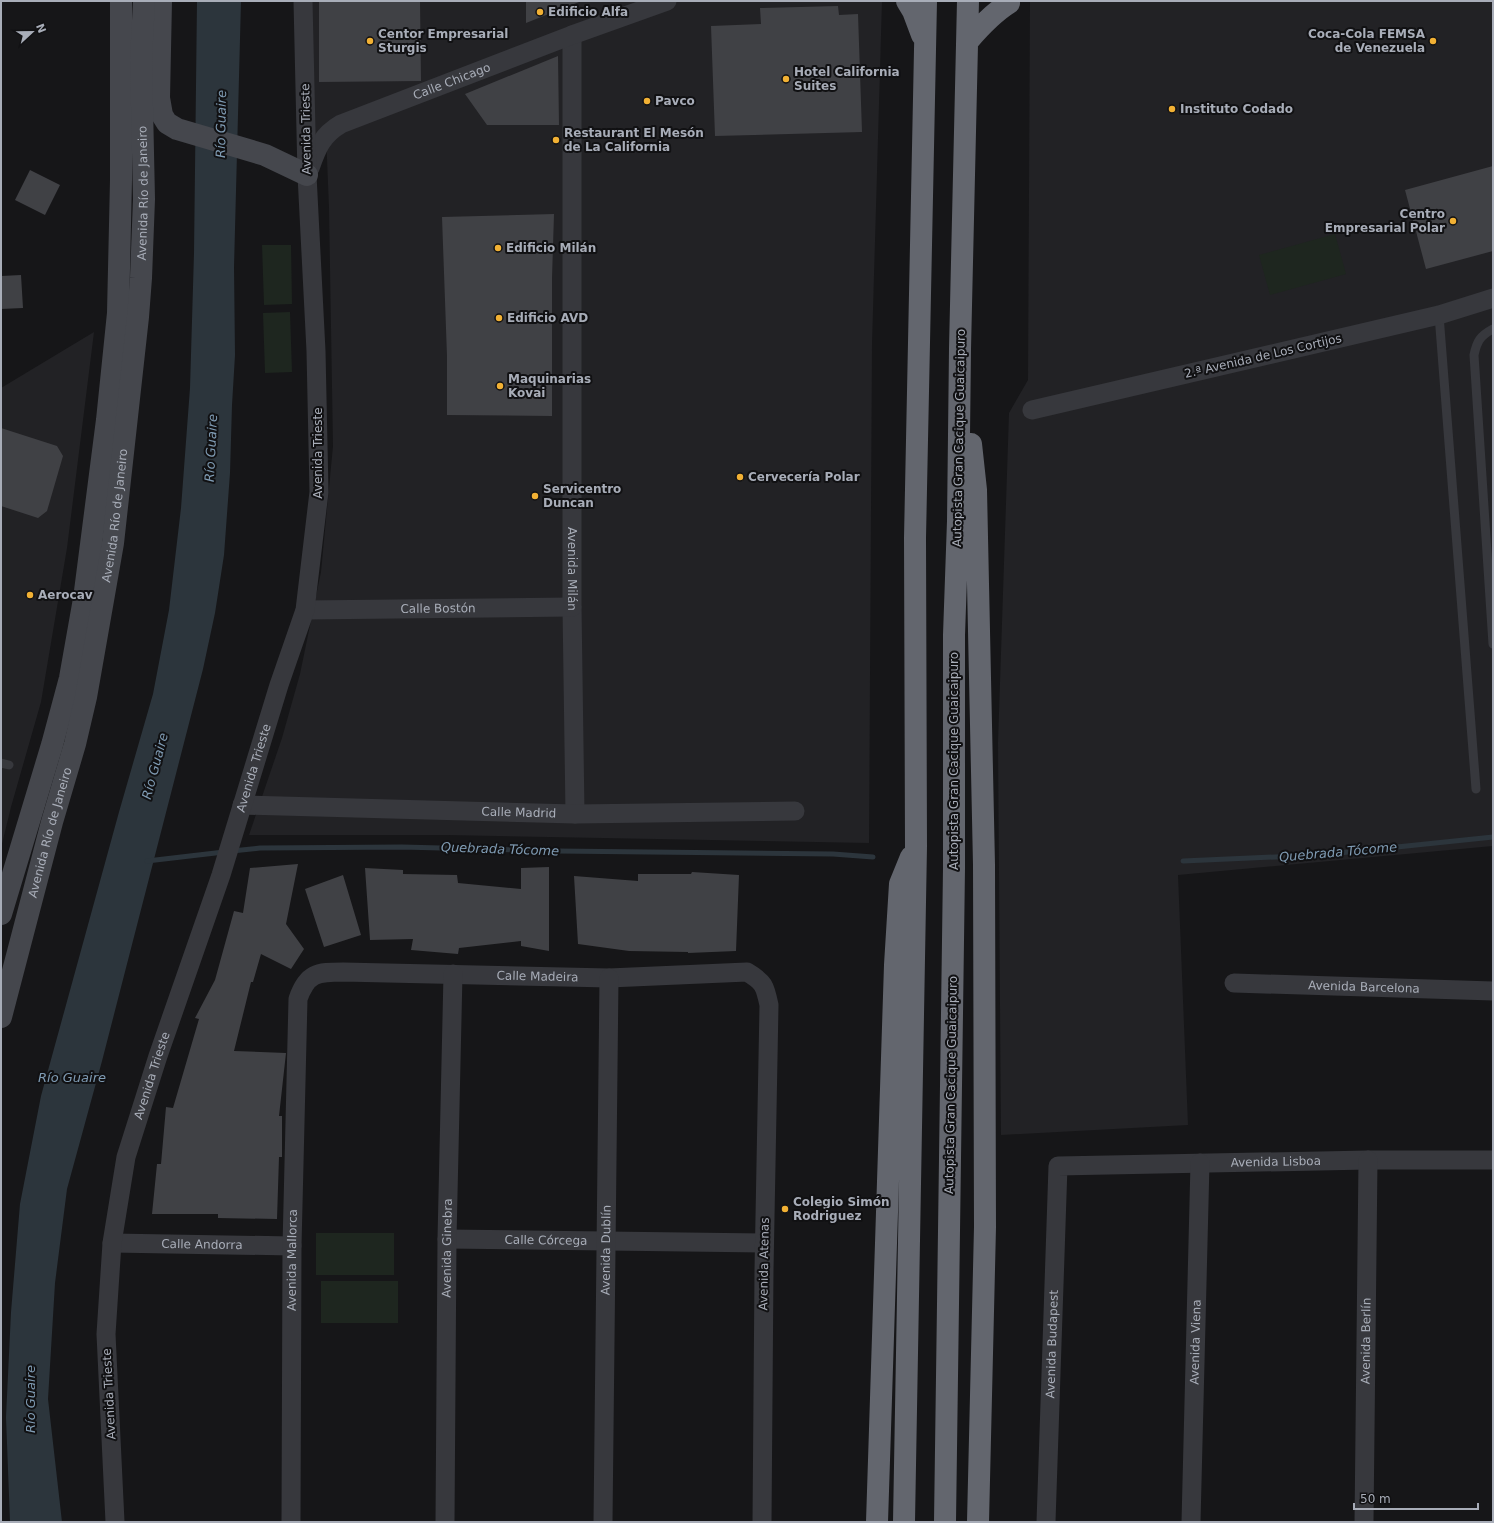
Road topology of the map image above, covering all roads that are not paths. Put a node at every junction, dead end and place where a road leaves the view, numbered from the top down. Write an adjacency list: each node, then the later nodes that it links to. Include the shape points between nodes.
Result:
1 (121, 1): 28 (street, Avenida Río de Janeiro, via 118,313 84,599 70,678)
2 (144, 1): 35 (street, Avenida Río de Janeiro, via 141,60 144,199 141,278 113,543 95,651 75,744)
3 (161, 1): 14 (street, via 159,98 162,115 167,123 177,129 265,156)
4 (303, 1): 14 (street, Avenida Trieste)
5 (666, 1): 10 (street, Calle Chicago)
6 (907, 1): 13 (highway, via 913,10)
7 (926, 1): 13 (highway)
8 (968, 1): 12 (highway, Autopista Gran Cacique Guaicaipuro)
9 (1013, 2): 12 (highway, via 998,10)
10 (632, 7): 11 (street, Calle Chicago)
11 (572, 35): 14 (street, Calle Chicago, via 341,124 325,136 317,149); 20 (street, Avenida Milán)
12 (968, 41): 18 (highway, Autopista Gran Cacique Guaicaipuro)
13 (925, 45): 27 (highway, via 915,538)
14 (308, 175): 21 (street, Avenida Trieste, via 319,492)
15 (1493, 298): 16 (street, 2.ª Avenida de Los Cortijos)
16 (1439, 315): 19 (street, 2.ª Avenida de Los Cortijos); 23 (lane)
17 (1493, 329): 22 (lane, via 1477,342 1474,355)
18 (960, 349): 40 (highway, via 976,490 984,873); 53 (highway, Autopista Gran Cacique Guaicaipuro, via 954,643 954,868)
19 (1032, 410)
20 (572, 607): 21 (street, Calle Bostón); 26 (street, Avenida Milán)
21 (305, 610): 24 (street, Avenida Trieste)
22 (1493, 644)
23 (1476, 789)
24 (242, 806): 26 (street, Calle Madrid); 43 (street, Avenida Trieste, via 126,1157)
25 (795, 811): 26 (street, Calle Madrid)
26 (575, 814)
27 (916, 846): 51 (highway, via 900,884 895,965); 52 (highway)
28 (1, 914)
29 (453, 974): 30 (street, Calle Madeira); 33 (street, Calle Madeira, via 324,972 308,980 302,987); 41 (street, Avenida Ginebra)
30 (609, 978): 34 (street, Calle Madeira, via 747,972 759,979 766,990); 42 (street, Avenida Dublín)
31 (1234, 983): 32 (street, Avenida Barcelona)
32 (1493, 991)
33 (298, 999): 45 (street, Avenida Mallorca)
34 (769, 1006): 44 (street, Avenida Atenas)
35 (1, 1017)
36 (1368, 1160): 37 (street, Avenida Lisboa); 38 (street, Avenida Lisboa); 58 (street, Avenida Berlín)
37 (1493, 1160)
38 (1200, 1163): 39 (street, Avenida Lisboa); 57 (street, Avenida Viena)
39 (1058, 1166): 56 (street, Avenida Budapest)
40 (985, 1227): 54 (highway); 55 (highway, via 991,1365)
41 (447, 1240): 42 (street, Calle Córcega); 48 (street, Avenida Ginebra)
42 (606, 1240): 44 (street, Calle Córcega); 49 (street, Avenida Dublín)
43 (112, 1243): 45 (street, Calle Andorra); 46 (street, Avenida Trieste, via 106,1334)
44 (764, 1243): 50 (street, Avenida Atenas)
45 (292, 1246): 47 (street, Avenida Mallorca)
46 (115, 1522)
47 (291, 1522)
48 (445, 1522)
49 (603, 1522)
50 (762, 1522)
51 (877, 1522)
52 (904, 1522)
53 (945, 1522)
54 (978, 1522)
55 (988, 1522)
56 (1046, 1522)
57 (1191, 1522)
58 (1364, 1522)

